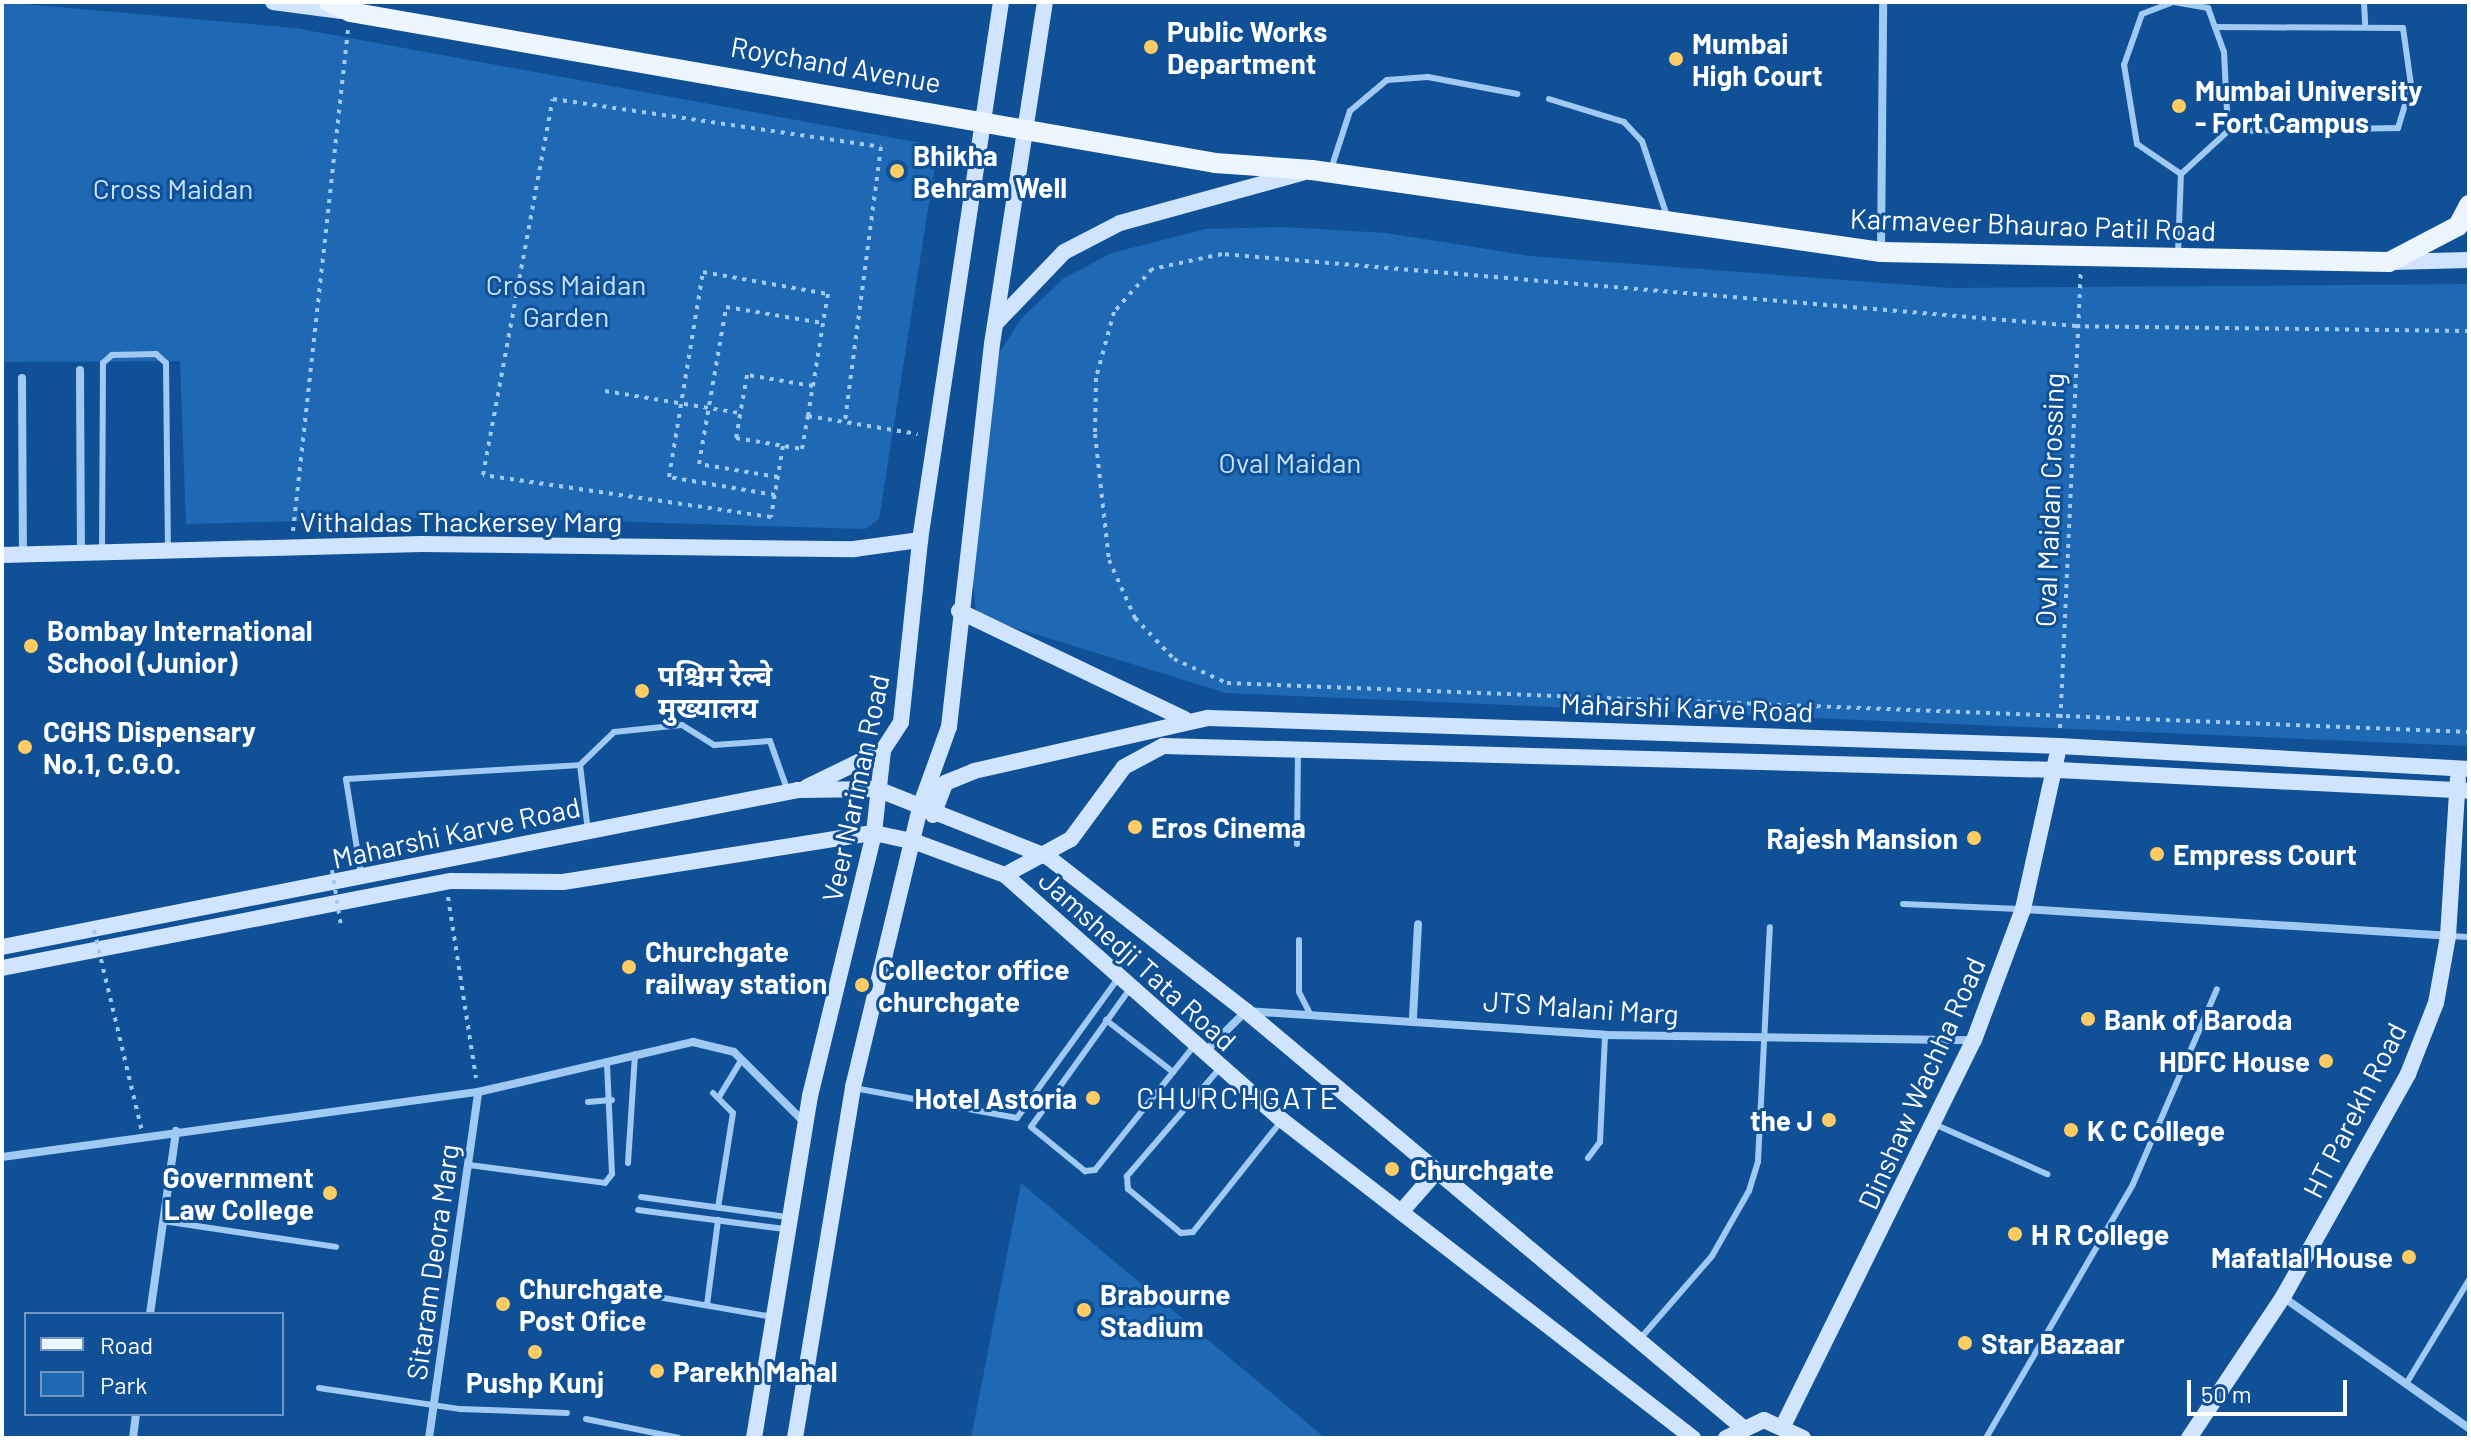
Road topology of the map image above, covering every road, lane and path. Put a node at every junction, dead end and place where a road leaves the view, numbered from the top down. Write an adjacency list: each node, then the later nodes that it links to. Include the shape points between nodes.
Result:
1 (273, 2): 8 (main road)
2 (329, 2): 8 (main road, Roychand Avenue)
3 (1001, 2): 13 (main road, Veer Nariman Road)
4 (1045, 2): 14 (main road)
5 (1883, 2): 20 (street)
6 (2174, 2): 10 (lane, via 2208,8); 17 (lane, via 2142,14 2124,65 2137,144)
7 (2364, 2): 9 (lane)
8 (344, 7): 13 (main road, Roychand Avenue); 43 (path)
9 (2365, 24): 10 (lane); 15 (lane, via 2403,28 2411,85 2398,128)
10 (2215, 27): 15 (lane, via 2224,52)
11 (1517, 94): 16 (lane, via 1428,77 1387,80 1342,123)
12 (1549, 99): 19 (lane, via 1604,112 1642,141)
13 (981, 118): 14 (main road, Roychand Avenue); 38 (main road, Veer Nariman Road)
14 (1024, 128): 16 (main road, Roychand Avenue, via 1215,163); 26 (main road)
15 (2228, 131): 17 (lane)
16 (1321, 172): 19 (main road, Karmaveer Bhaurao Patil Road); 26 (main road, via 1120,223 1064,252)
17 (2181, 174): 22 (lane)
18 (2469, 205): 24 (main road, via 2458,226)
19 (1668, 222): 20 (main road, Karmaveer Bhaurao Patil Road)
20 (1881, 252): 21 (main road, Karmaveer Bhaurao Patil Road)
21 (2082, 256): 22 (main road, Karmaveer Bhaurao Patil Road); 27 (path, Oval Maidan Crossing)
22 (2178, 257): 24 (main road, Karmaveer Bhaurao Patil Road)
23 (2469, 260): 24 (main road, Karmaveer Bhaurao Patil Road)
24 (2389, 262)
25 (823, 323): 31 (path); 33 (path, via 828,294 703,272); 34 (path, via 726,307)
26 (996, 323): 49 (main road)
27 (2076, 326): 28 (path); 50 (path, Oval Maidan Crossing); 50 (path, via 1222,254 1152,269 1114,312 1096,378 1109,560 1135,618 1174,659 1227,683)
28 (2469, 331)
29 (80, 370): 45 (street)
30 (22, 378): 47 (street)
31 (813, 386): 35 (path, via 747,375); 36 (path)
32 (605, 391): 33 (path)
33 (682, 404): 34 (path); 41 (path, via 669,477)
34 (709, 408): 35 (path); 40 (path, via 699,464)
35 (740, 413): 39 (path, via 736,438)
36 (808, 416): 37 (path); 39 (path, via 802,449)
37 (845, 422): 38 (path); 41 (path, via 881,147 553,99 483,475 771,517)
38 (935, 436): 42 (main road, Veer Nariman Road)
39 (783, 446): 40 (path)
40 (778, 477): 41 (path)
41 (775, 495)
42 (920, 540): 43 (main road, Vithaldas Thackersey Marg, via 854,549); 55 (main road, Veer Nariman Road, via 901,722)
43 (291, 546): 44 (main road, Vithaldas Thackersey Marg)
44 (168, 549): 46 (main road, Vithaldas Thackersey Marg); 46 (lane, via 166,363 156,354 127,355 103,363)
45 (81, 552): 46 (main road, Vithaldas Thackersey Marg); 47 (main road, Vithaldas Thackersey Marg)
46 (102, 552)
47 (23, 554): 48 (main road, Vithaldas Thackersey Marg)
48 (2, 555)
49 (959, 611): 51 (main road); 62 (main road, via 949,727)
50 (2061, 714): 52 (path); 54 (path, Oval Maidan Crossing)
51 (1187, 720): 54 (main road, Maharshi Karve Road); 62 (main road, Maharshi Karve Road, via 974,771 945,783)
52 (2469, 732)
53 (1298, 745): 58 (main road, Maharshi Karve Road); 66 (lane); 67 (main road, Maharshi Karve Road, via 1163,746 1143,754)
54 (2059, 746): 57 (main road, Maharshi Karve Road); 58 (main road, Dinshaw Wachha Road)
55 (883, 750): 59 (main road, Veer Nariman Road); 61 (main road)
56 (580, 765): 61 (lane, via 614,732 682,725 714,745 770,741); 63 (lane); 70 (lane, via 346,779)
57 (2464, 768): 60 (main road, HT Parekh Road)
58 (2058, 770): 60 (main road, Maharshi Karve Road); 74 (main road, Dinshaw Wachha Road)
59 (877, 789): 61 (main road, Maharshi Karve Road); 62 (main road, Maharshi Karve Road); 64 (main road, Veer Nariman Road)
60 (2463, 790): 79 (main road, HT Parekh Road)
61 (793, 791): 63 (main road, Maharshi Karve Road)
62 (926, 811): 65 (main road); 67 (main road, Jamshedji Tata Road)
63 (588, 831): 70 (main road, Maharshi Karve Road)
64 (874, 833): 65 (main road, Maharshi Karve Road); 71 (main road, Maharshi Karve Road, via 563,882 492,876); 105 (main road, Veer Nariman Road)
65 (913, 841): 68 (main road, Jamshedji Tata Road); 100 (main road)
66 (1297, 844)
67 (1048, 857): 68 (main road); 87 (main road, Jamshedji Tata Road)
68 (1005, 875): 85 (main road, Jamshedji Tata Road)
69 (333, 877): 70 (main road, Maharshi Karve Road); 73 (path, bridge); 78 (main road, Maharshi Karve Road)
70 (362, 877)
71 (446, 883): 73 (main road, Maharshi Karve Road); 101 (path)
72 (1903, 904): 74 (lane)
73 (337, 905): 76 (path, bridge); 83 (main road, Maharshi Karve Road)
74 (2023, 909): 79 (street); 93 (main road, Dinshaw Wachha Road)
75 (1418, 924): 89 (street)
76 (341, 926)
77 (1770, 927): 92 (lane)
78 (94, 930): 82 (main road, Maharshi Karve Road); 83 (path, bridge)
79 (2448, 936): 80 (lane); 125 (main road, HT Parekh Road, via 2436,1003 2408,1074)
80 (2469, 937)
81 (1299, 940): 88 (lane, via 1299,992)
82 (2, 947)
83 (99, 950): 84 (main road, Maharshi Karve Road); 108 (path, bridge)
84 (2, 968)
85 (1123, 985): 90 (lane); 94 (main road, Jamshedji Tata Road); 100 (lane, via 1017,1118)
86 (2217, 989): 147 (lane, via 2133,1184)
87 (1246, 1011): 88 (street, JTS Malani Marg); 94 (street); 113 (main road, Jamshedji Tata Road)
88 (1310, 1014): 89 (street, JTS Malani Marg)
89 (1413, 1017): 91 (street, JTS Malani Marg)
90 (1106, 1020): 99 (lane); 99 (lane, via 1030,1120 1085,1171 1095,1170)
91 (1605, 1035): 92 (street, JTS Malani Marg); 110 (lane, via 1600,1142)
92 (1767, 1037): 93 (street, JTS Malani Marg); 129 (lane, via 1749,1191 1712,1256)
93 (1974, 1040): 106 (main road, Dinshaw Wachha Road)
94 (1199, 1050): 98 (main road, Jamshedji Tata Road); 99 (lane)
95 (635, 1054): 96 (street, via 693,1042); 97 (street); 111 (lane)
96 (742, 1059): 105 (street); 116 (lane, via 716,1095 733,1113)
97 (607, 1062): 101 (street); 102 (lane)
98 (1220, 1068): 104 (main road, Jamshedji Tata Road); 104 (lane, via 1127,1176 1128,1189 1181,1233 1193,1232)
99 (1173, 1072)
100 (853, 1087): 143 (main road)
101 (478, 1092): 107 (street); 112 (street, Sitaram Deora Marg)
102 (612, 1100): 103 (lane); 112 (lane, via 612,1174 605,1183)
103 (588, 1102)
104 (1282, 1120): 118 (main road, Jamshedji Tata Road)
105 (806, 1124): 121 (main road, Veer Nariman Road)
106 (1934, 1124): 114 (lane); 136 (main road, Dinshaw Wachha Road)
107 (176, 1131): 108 (street); 120 (street)
108 (143, 1136): 109 (street)
109 (2, 1157)
110 (1588, 1158)
111 (628, 1163)
112 (469, 1165): 132 (street, Sitaram Deora Marg)
113 (1436, 1172): 118 (main road); 129 (main road, Jamshedji Tata Road)
114 (2047, 1174)
115 (641, 1197): 116 (lane)
116 (718, 1208): 121 (lane)
117 (638, 1210): 119 (lane)
118 (1401, 1212): 144 (main road, Jamshedji Tata Road)
119 (718, 1220): 121 (lane); 126 (lane)
120 (163, 1221): 122 (lane); 127 (street)
121 (789, 1224): 128 (main road, Veer Nariman Road)
122 (336, 1247)
123 (2469, 1280): 130 (lane)
124 (635, 1293): 126 (lane)
125 (2283, 1297): 130 (street); 148 (main road, HT Parekh Road)
126 (707, 1305): 128 (lane)
127 (150, 1312)
128 (775, 1317): 142 (main road, Veer Nariman Road)
129 (1639, 1340): 137 (main road, Jamshedji Tata Road)
130 (2406, 1384): 138 (street)
131 (319, 1388): 132 (lane)
132 (434, 1404): 133 (lane); 140 (street, Sitaram Deora Marg)
133 (567, 1413)
134 (136, 1416): 139 (street)
135 (586, 1419): 141 (lane)
136 (1784, 1424): 137 (main road); 146 (main road)
137 (1741, 1426): 145 (main road)
138 (2469, 1428)
139 (133, 1438)
140 (429, 1438)
141 (679, 1438)
142 (754, 1438)
143 (795, 1438)
144 (1693, 1438)
145 (1726, 1438)
146 (1803, 1438)
147 (1986, 1438)
148 (2189, 1438)

